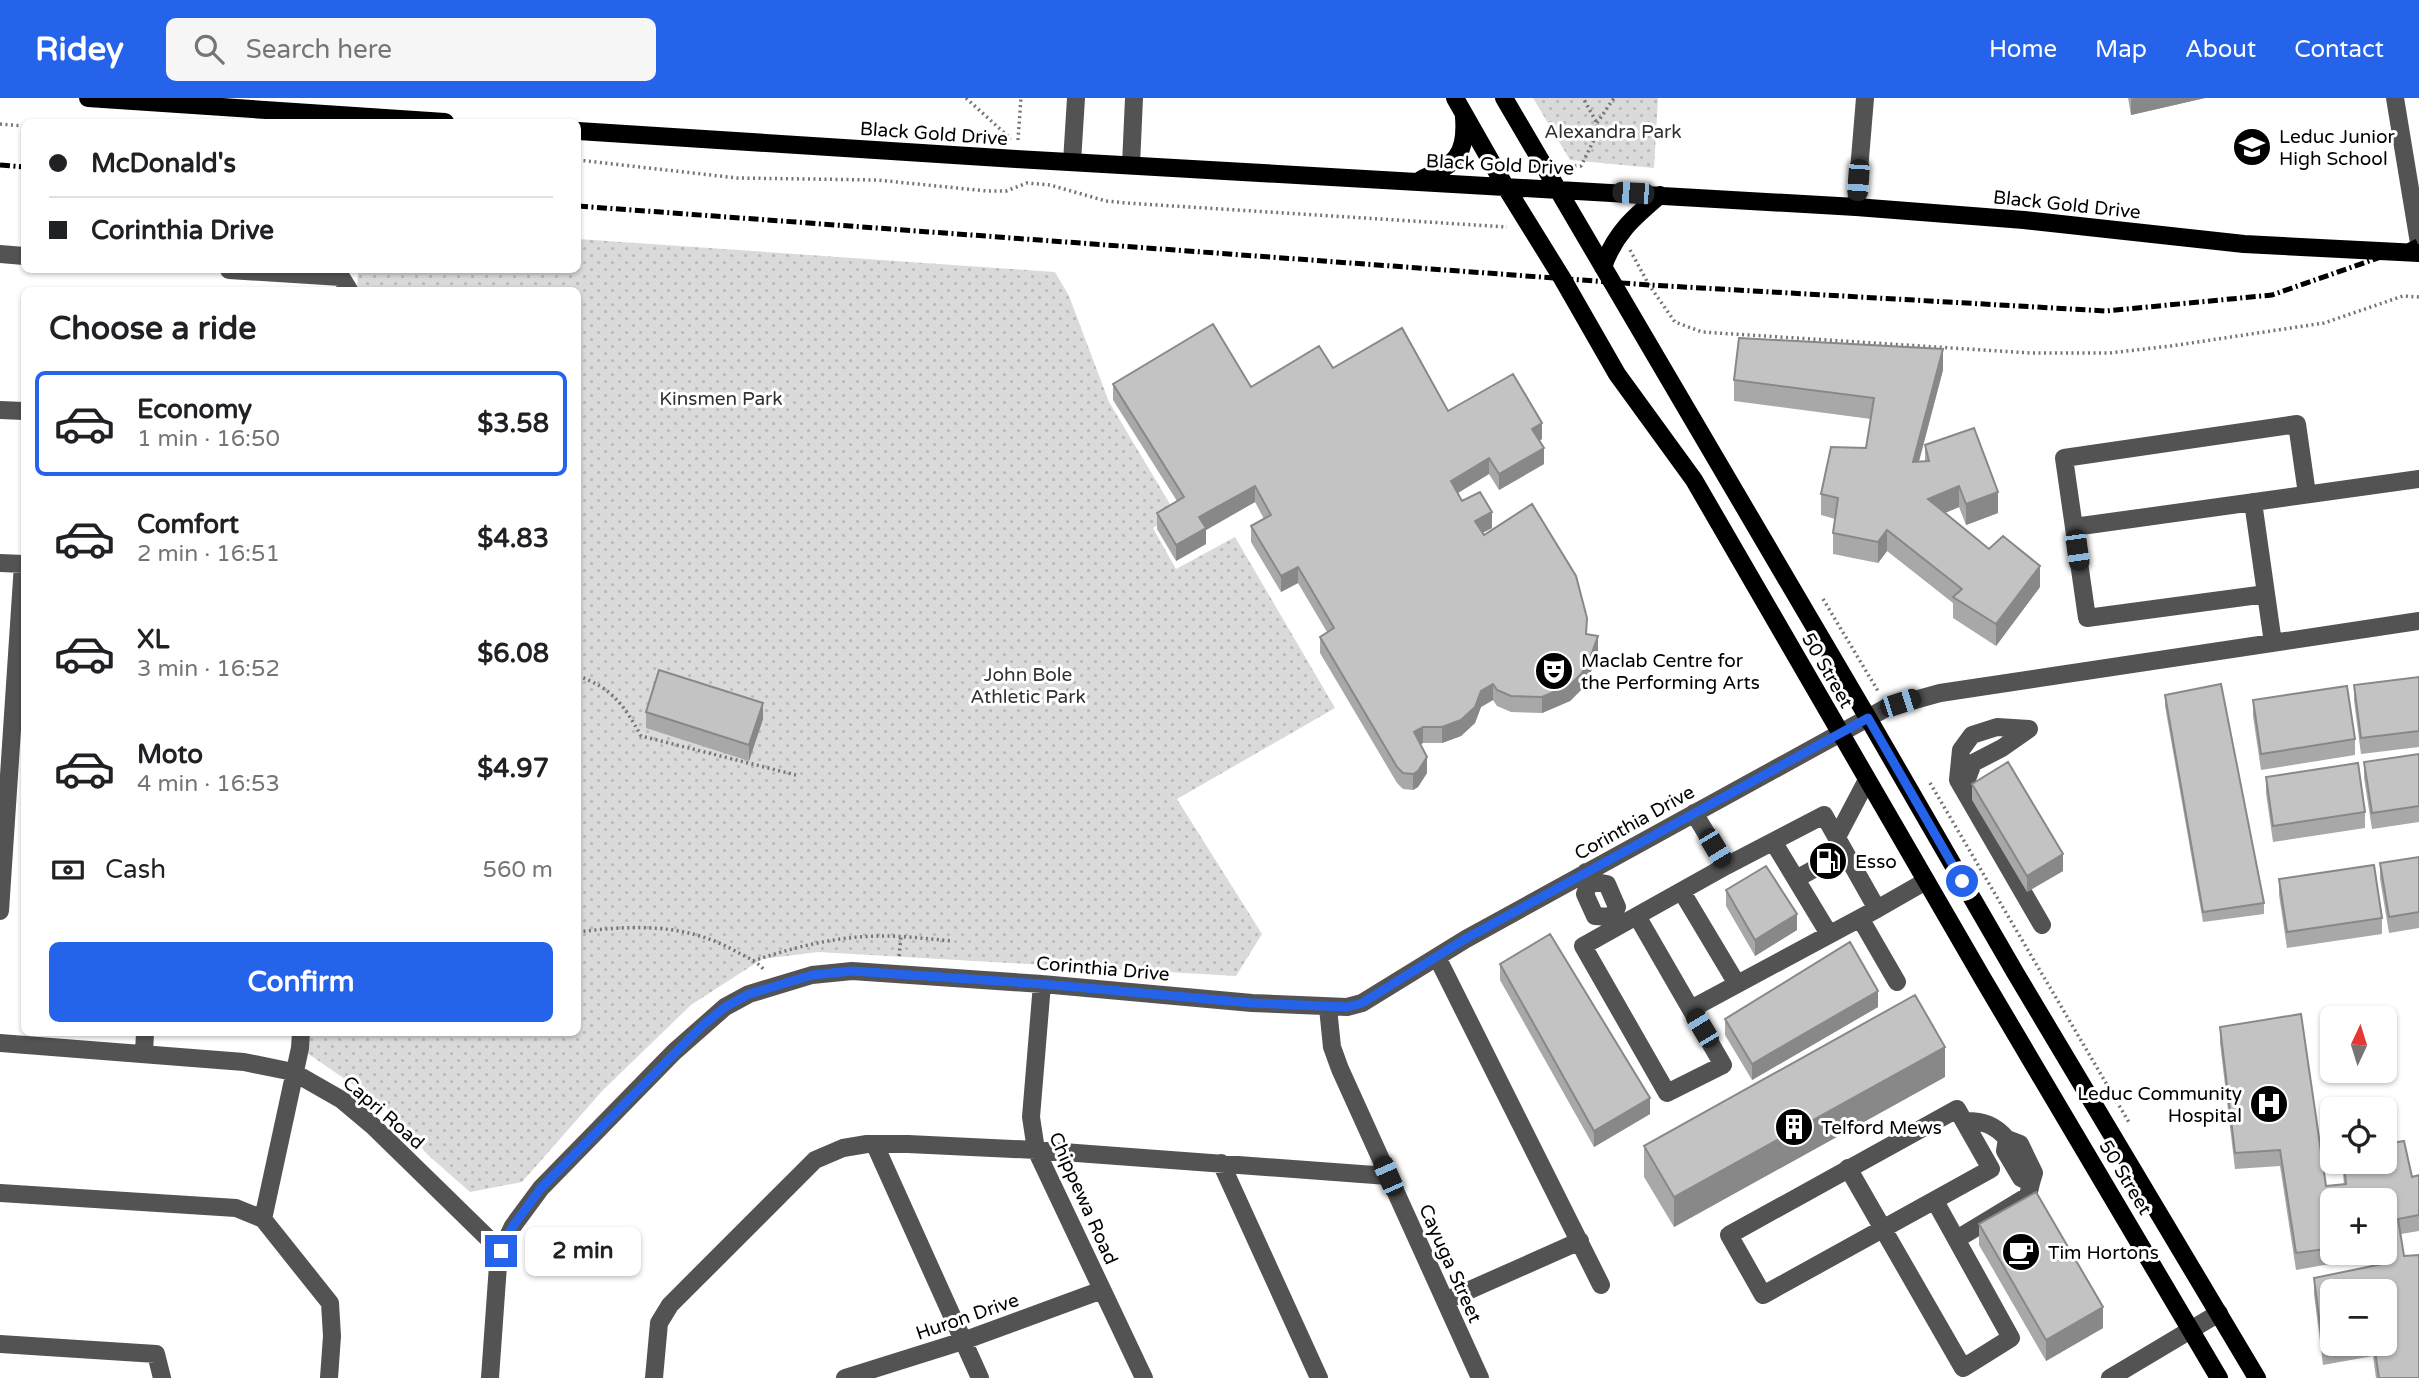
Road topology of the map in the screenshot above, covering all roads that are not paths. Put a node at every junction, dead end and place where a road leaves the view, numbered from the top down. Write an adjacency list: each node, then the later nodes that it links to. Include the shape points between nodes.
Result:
1 (88, 98): 8 (main road)
2 (1076, 98): 10 (street)
3 (1133, 98): 11 (street)
4 (1504, 98): 15 (main road, 50 Street)
5 (1865, 98): 17 (street)
6 (2395, 98): 12 (street)
7 (1460, 106): 13 (main road, via 1466,139 1459,155 1449,166); 14 (main road, 50 Street)
8 (400, 119)
9 (581, 131): 10 (main road, Black Gold Drive)
10 (1072, 162): 11 (main road, Black Gold Drive)
11 (1131, 165): 13 (main road, Black Gold Drive)
12 (2413, 165): 18 (street)
13 (1417, 181): 14 (main road, Black Gold Drive)
14 (1505, 186): 15 (main road, Black Gold Drive); 38 (main road, 50 Street, via 1617,374 1694,480)
15 (1556, 188): 16 (main road, Black Gold Drive); 22 (main road, 50 Street)
16 (1660, 195): 17 (main road, Black Gold Drive); 22 (main road, via 1623,227)
17 (1856, 207): 19 (main road, Black Gold Drive, via 2244,244)
18 (2419, 243)
19 (2419, 253)
20 (0, 254): 21 (street)
21 (21, 256)
22 (1603, 267): 37 (main road, 50 Street)
23 (277, 273): 24 (street, via 341,277)
24 (347, 287)
25 (0, 410): 26 (street)
26 (21, 411)
27 (2419, 479): 28 (street)
28 (2307, 494): 29 (street); 30 (street, via 2297,424 2064,458)
29 (2253, 502): 30 (street); 33 (street)
30 (2074, 527): 33 (street, via 2087,618)
31 (0, 563): 32 (street)
32 (21, 564)
33 (2266, 594): 36 (street)
34 (21, 606): 49 (street)
35 (2419, 621): 36 (street, Corinthia Drive)
36 (2273, 643): 37 (street, Corinthia Drive, via 1940,693 1886,708)
37 (1868, 718): 38 (street, Corinthia Drive); 85 (main road, 50 Street)
38 (1840, 732): 39 (main road, 50 Street); 41 (street, Corinthia Drive)
39 (1867, 780): 43 (street); 48 (main road, 50 Street)
40 (1964, 790): 40 (street, via 1958,780 1961,750 1972,735 1997,727 2029,729 1973,763); 56 (street)
41 (1694, 813): 44 (street); 46 (street, Corinthia Drive)
42 (1774, 843): 43 (street, via 1824,815); 44 (street); 47 (street)
43 (1839, 849): 51 (street)
44 (1726, 866): 50 (street)
45 (1814, 869): 47 (street)
46 (1588, 877): 55 (street, via 1585,894 1595,916); 58 (street, Corinthia Drive)
47 (1796, 880): 57 (street)
48 (1926, 881): 51 (street); 86 (main road, 50 Street)
49 (1, 886): 52 (street)
50 (1682, 892): 53 (street); 61 (street)
51 (1877, 909): 54 (street)
52 (0, 912)
53 (1637, 916): 55 (street); 63 (street)
54 (1860, 918): 57 (street); 59 (street)
55 (1615, 922): 63 (street, via 1583,946 1667,1093 1723,1065)
56 (2042, 925)
57 (1829, 934): 61 (street)
58 (1437, 957): 62 (street, Corinthia Drive, via 1362,1003); 80 (street)
59 (1897, 982)
60 (1042, 984): 62 (street, Corinthia Drive); 71 (street, Chippewa Road, via 1031,1117); 81 (street, Corinthia Drive, via 852,971 821,973 749,994 725,1007 674,1052 541,1188)
61 (1737, 984): 63 (street)
62 (1328, 1008): 74 (street, Cayuga Street, via 1339,1069)
63 (1690, 1009)
64 (145, 1036): 67 (street)
65 (300, 1036): 68 (street)
66 (0, 1043): 67 (street, Capri Road)
67 (144, 1054): 68 (street, Capri Road, via 244,1062)
68 (293, 1072): 77 (street); 81 (street, Capri Road, via 342,1100 373,1126)
69 (1965, 1121): 73 (street, via 1957,1108); 76 (street, via 1991,1169); 79 (street, via 1999,1129 2007,1139 2004,1151 2021,1178 2032,1183 2028,1196)
70 (874, 1144): 71 (street); 87 (street); 92 (street, via 843,1148 815,1160 670,1305 659,1323)
71 (1036, 1150): 72 (street); 83 (street, Chippewa Road)
72 (1221, 1163): 74 (street); 96 (street)
73 (1848, 1168): 78 (street); 78 (street, via 1729,1235 1763,1295)
74 (1388, 1176): 84 (street, Cayuga Street)
75 (0, 1193): 77 (street, via 236,1208)
76 (1935, 1201): 78 (street); 79 (street)
77 (263, 1219): 90 (street, via 330,1303)
78 (1882, 1228): 79 (street, via 1963,1368 2011,1338)
79 (1957, 1238)
80 (1580, 1241): 82 (street); 84 (street)
81 (501, 1251): 91 (street, Corinthia Drive)
82 (1601, 1284)
83 (1102, 1290): 87 (street, Huron Drive); 95 (street, Chippewa Road)
84 (1445, 1301): 97 (street, Cayuga Street)
85 (2219, 1313): 86 (street); 100 (main road, 50 Street)
86 (2192, 1330): 98 (street); 99 (main road, 50 Street)
87 (963, 1341): 93 (street, Huron Drive); 94 (street)
88 (0, 1344): 89 (street, via 156,1354)
89 (162, 1378)
90 (329, 1378)
91 (491, 1378)
92 (654, 1378)
93 (845, 1378)
94 (980, 1378)
95 (1144, 1378)
96 (1319, 1378)
97 (1480, 1378)
98 (2110, 1378)
99 (2220, 1378)
100 (2257, 1378)

